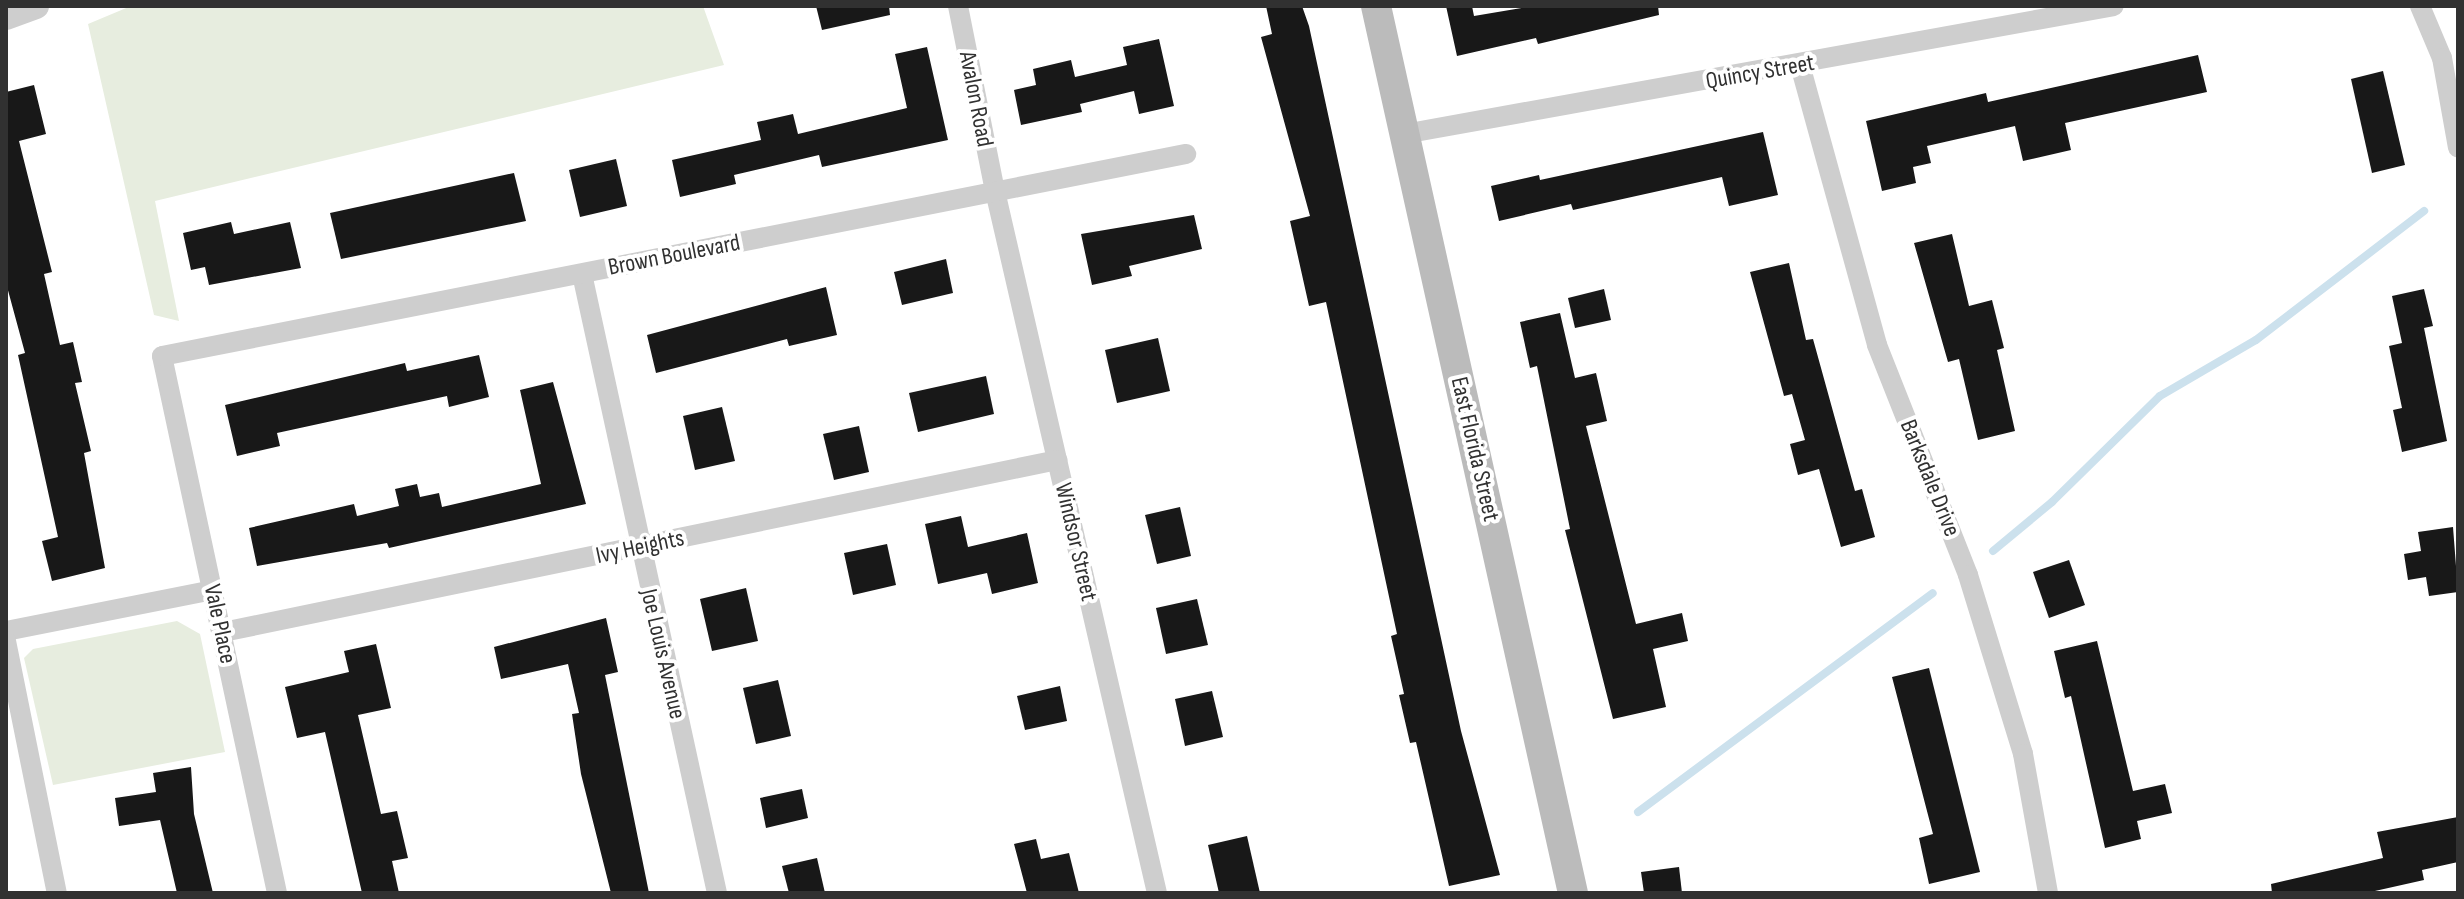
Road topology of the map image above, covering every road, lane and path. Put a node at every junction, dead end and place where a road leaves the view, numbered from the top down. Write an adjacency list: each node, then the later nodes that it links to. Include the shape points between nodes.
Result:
1 (36, 6): 6 (street)
2 (958, 6): 11 (street, Avalon Road)
3 (1376, 6): 8 (main road, East Florida Street)
4 (2114, 6): 7 (street, Quincy Street)
5 (2420, 6): 9 (street, via 2442,58)
6 (6, 17)
7 (1800, 65): 8 (street, Quincy Street); 25 (street, Barksdale Drive, via 1877,345 1968,575 2023,754)
8 (1404, 134): 24 (main road, East Florida Street)
9 (2458, 148)
10 (1186, 154): 11 (street, Brown Boulevard)
11 (995, 191): 12 (street, Brown Boulevard); 14 (street, Windsor Street)
12 (582, 274): 13 (street, Brown Boulevard); 15 (street, Joe Louis Avenue)
13 (162, 356): 16 (street, Vale Place)
14 (1057, 460): 15 (street, Ivy Heights); 23 (street, Windsor Street)
15 (640, 548): 18 (street, Ivy Heights); 22 (street, Joe Louis Avenue)
16 (213, 590): 17 (street); 18 (street, Vale Place)
17 (6, 631)
18 (223, 632): 21 (street, Vale Place)
19 (6, 641): 20 (street)
20 (57, 893)
21 (277, 893)
22 (717, 893)
23 (1157, 893)
24 (1573, 893)
25 (2048, 893)

